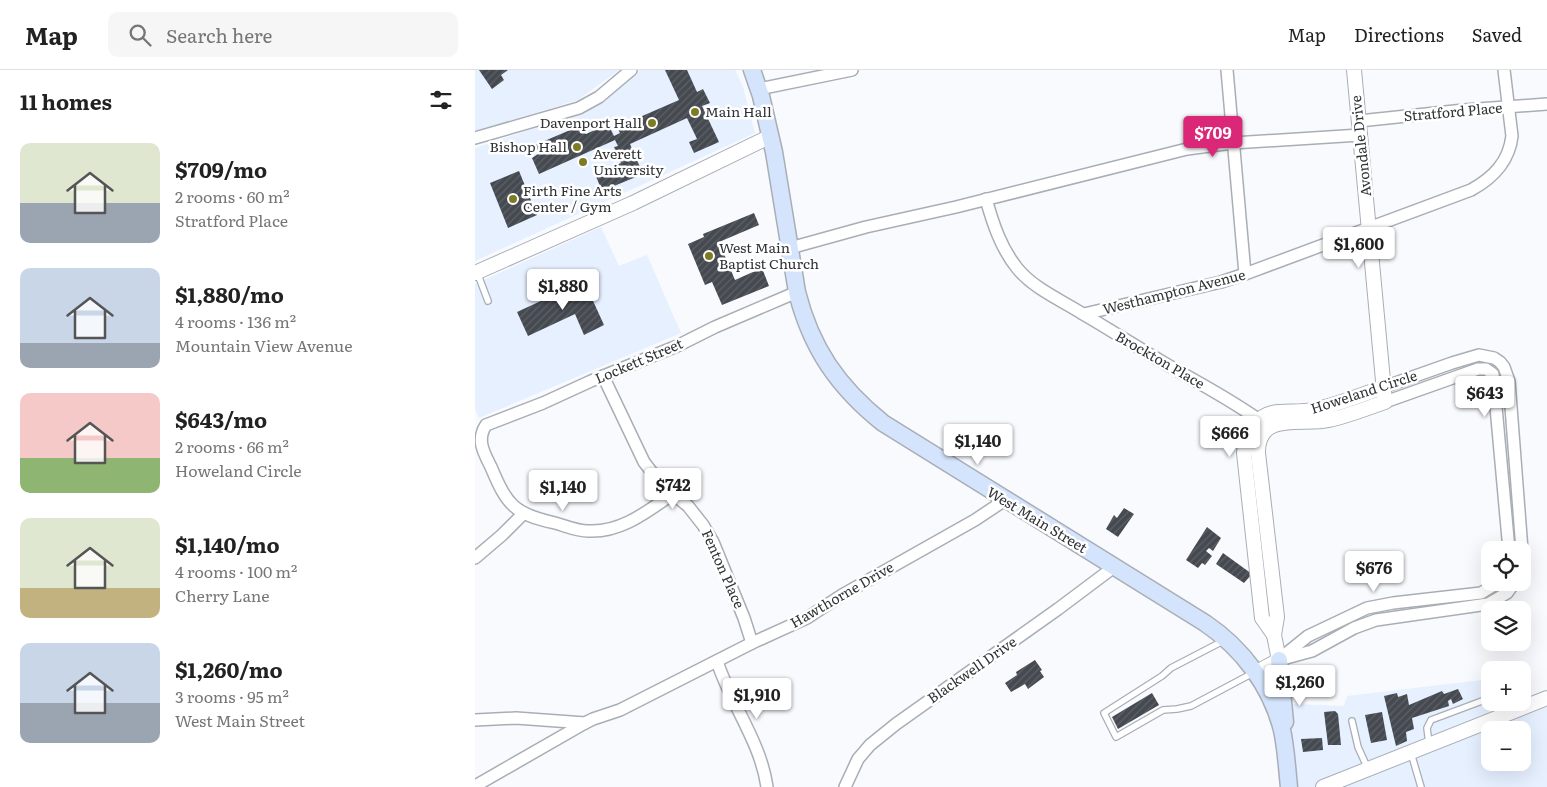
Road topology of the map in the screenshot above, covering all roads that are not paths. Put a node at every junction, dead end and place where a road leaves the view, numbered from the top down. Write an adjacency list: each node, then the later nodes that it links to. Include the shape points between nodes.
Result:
1 (631, 70): 12 (street, via 584,106)
2 (752, 70): 7 (main road, West Main Street)
3 (852, 70): 7 (street)
4 (1227, 70): 13 (street)
5 (1354, 70): 10 (street, Avondale Drive)
6 (1504, 70): 9 (street, Westhampton Avenue)
7 (759, 89): 11 (main road, West Main Street)
8 (1547, 104): 9 (street, Stratford Place)
9 (1509, 108): 10 (street, Stratford Place); 15 (street, Westhampton Avenue, via 1511,146 1494,175 1471,190)
10 (1359, 128): 13 (street, Stratford Place); 15 (street, Avondale Drive)
11 (771, 136): 16 (main road, West Main Street); 17 (street)
12 (475, 138)
13 (1233, 143): 14 (street, Stratford Place, via 1187,149); 18 (street)
14 (986, 199): 16 (street); 21 (street, Brockton Place, via 999,240 1017,269 1041,289)
15 (1369, 229): 18 (street, Westhampton Avenue); 25 (street, Avondale Drive)
16 (790, 248): 19 (main road, West Main Street)
17 (476, 273): 20 (lane)
18 (1245, 274): 21 (street, Westhampton Avenue)
19 (797, 292): 23 (street, Lockett Street); 31 (main road, West Main Street, via 816,344 855,400 883,423)
20 (488, 301)
21 (1084, 314): 29 (street, Brockton Place)
22 (1452, 363): 24 (street); 25 (street, Howeland Circle); 27 (street, Howeland Circle, via 1479,355 1500,362 1509,381)
23 (603, 376): 30 (street, Fenton Place, via 644,462 661,484); 32 (street, Lockett Street, via 485,425 481,444 503,495 511,506)
24 (1454, 377): 26 (street, Howeland Circle); 28 (street, Howeland Circle, via 1481,368 1490,371 1495,378)
25 (1384, 387): 26 (street, Avondale Drive); 29 (street, Howeland Circle, via 1314,410 1268,414)
26 (1385, 402): 29 (street, Howeland Circle, via 1331,420)
27 (1511, 403): 28 (street); 36 (street, Howeland Circle)
28 (1497, 404): 35 (street, Howeland Circle)
29 (1264, 424): 33 (street, via 1258,444); 34 (street, via 1247,435 1245,443)
30 (674, 493): 32 (street, via 627,523 597,531 573,529); 49 (street, Fenton Place, via 688,506 713,542)
31 (1005, 500): 38 (main road, West Main Street); 49 (street, Hawthorne Drive, via 807,618)
32 (525, 513): 37 (street)
33 (1268, 535): 34 (street); 47 (street, via 1277,617)
34 (1253, 537): 47 (street, via 1262,618)
35 (1508, 541)
36 (1521, 541)
37 (475, 558)
38 (1114, 566): 48 (main road, West Main Street); 66 (street, Blackwell Drive, via 870,745 858,760)
39 (1484, 591): 41 (street)
40 (1508, 591): 43 (street, via 1495,601)
41 (1473, 594): 42 (street); 43 (street)
42 (1416, 600): 44 (street); 45 (street)
43 (1474, 606): 45 (street)
44 (1360, 611): 46 (street); 50 (street, via 1308,636)
45 (1419, 614): 46 (street, via 1376,620)
46 (1364, 625): 50 (street, via 1312,651)
47 (1274, 635): 50 (street)
48 (1227, 639): 52 (main road, West Main Street); 52 (lane, via 1171,668 1104,713 1116,736 1163,710 1191,706)
49 (752, 643): 51 (street, Hawthorne Drive)
50 (1279, 660): 52 (street); 62 (main road)
51 (717, 661): 59 (street, Hawthorne Drive, via 621,710); 65 (street, via 758,754)
52 (1255, 672): 62 (main road, West Main Street, via 1275,710)
53 (1547, 698): 55 (street)
54 (1481, 701): 60 (lane, via 1431,720 1427,728)
55 (1531, 702)
56 (1507, 711): 60 (street)
57 (475, 720): 59 (street, Hawthorne Drive, via 517,718)
58 (1352, 721): 63 (lane, via 1358,747)
59 (585, 723): 64 (street)
60 (1429, 744): 61 (street)
61 (1411, 752): 63 (street); 69 (lane)
62 (1287, 757): 67 (main road, West Main Street)
63 (1368, 769): 68 (street)
64 (475, 786)
65 (767, 787)
66 (845, 787)
67 (1289, 787)
68 (1323, 787)
69 (1421, 787)

